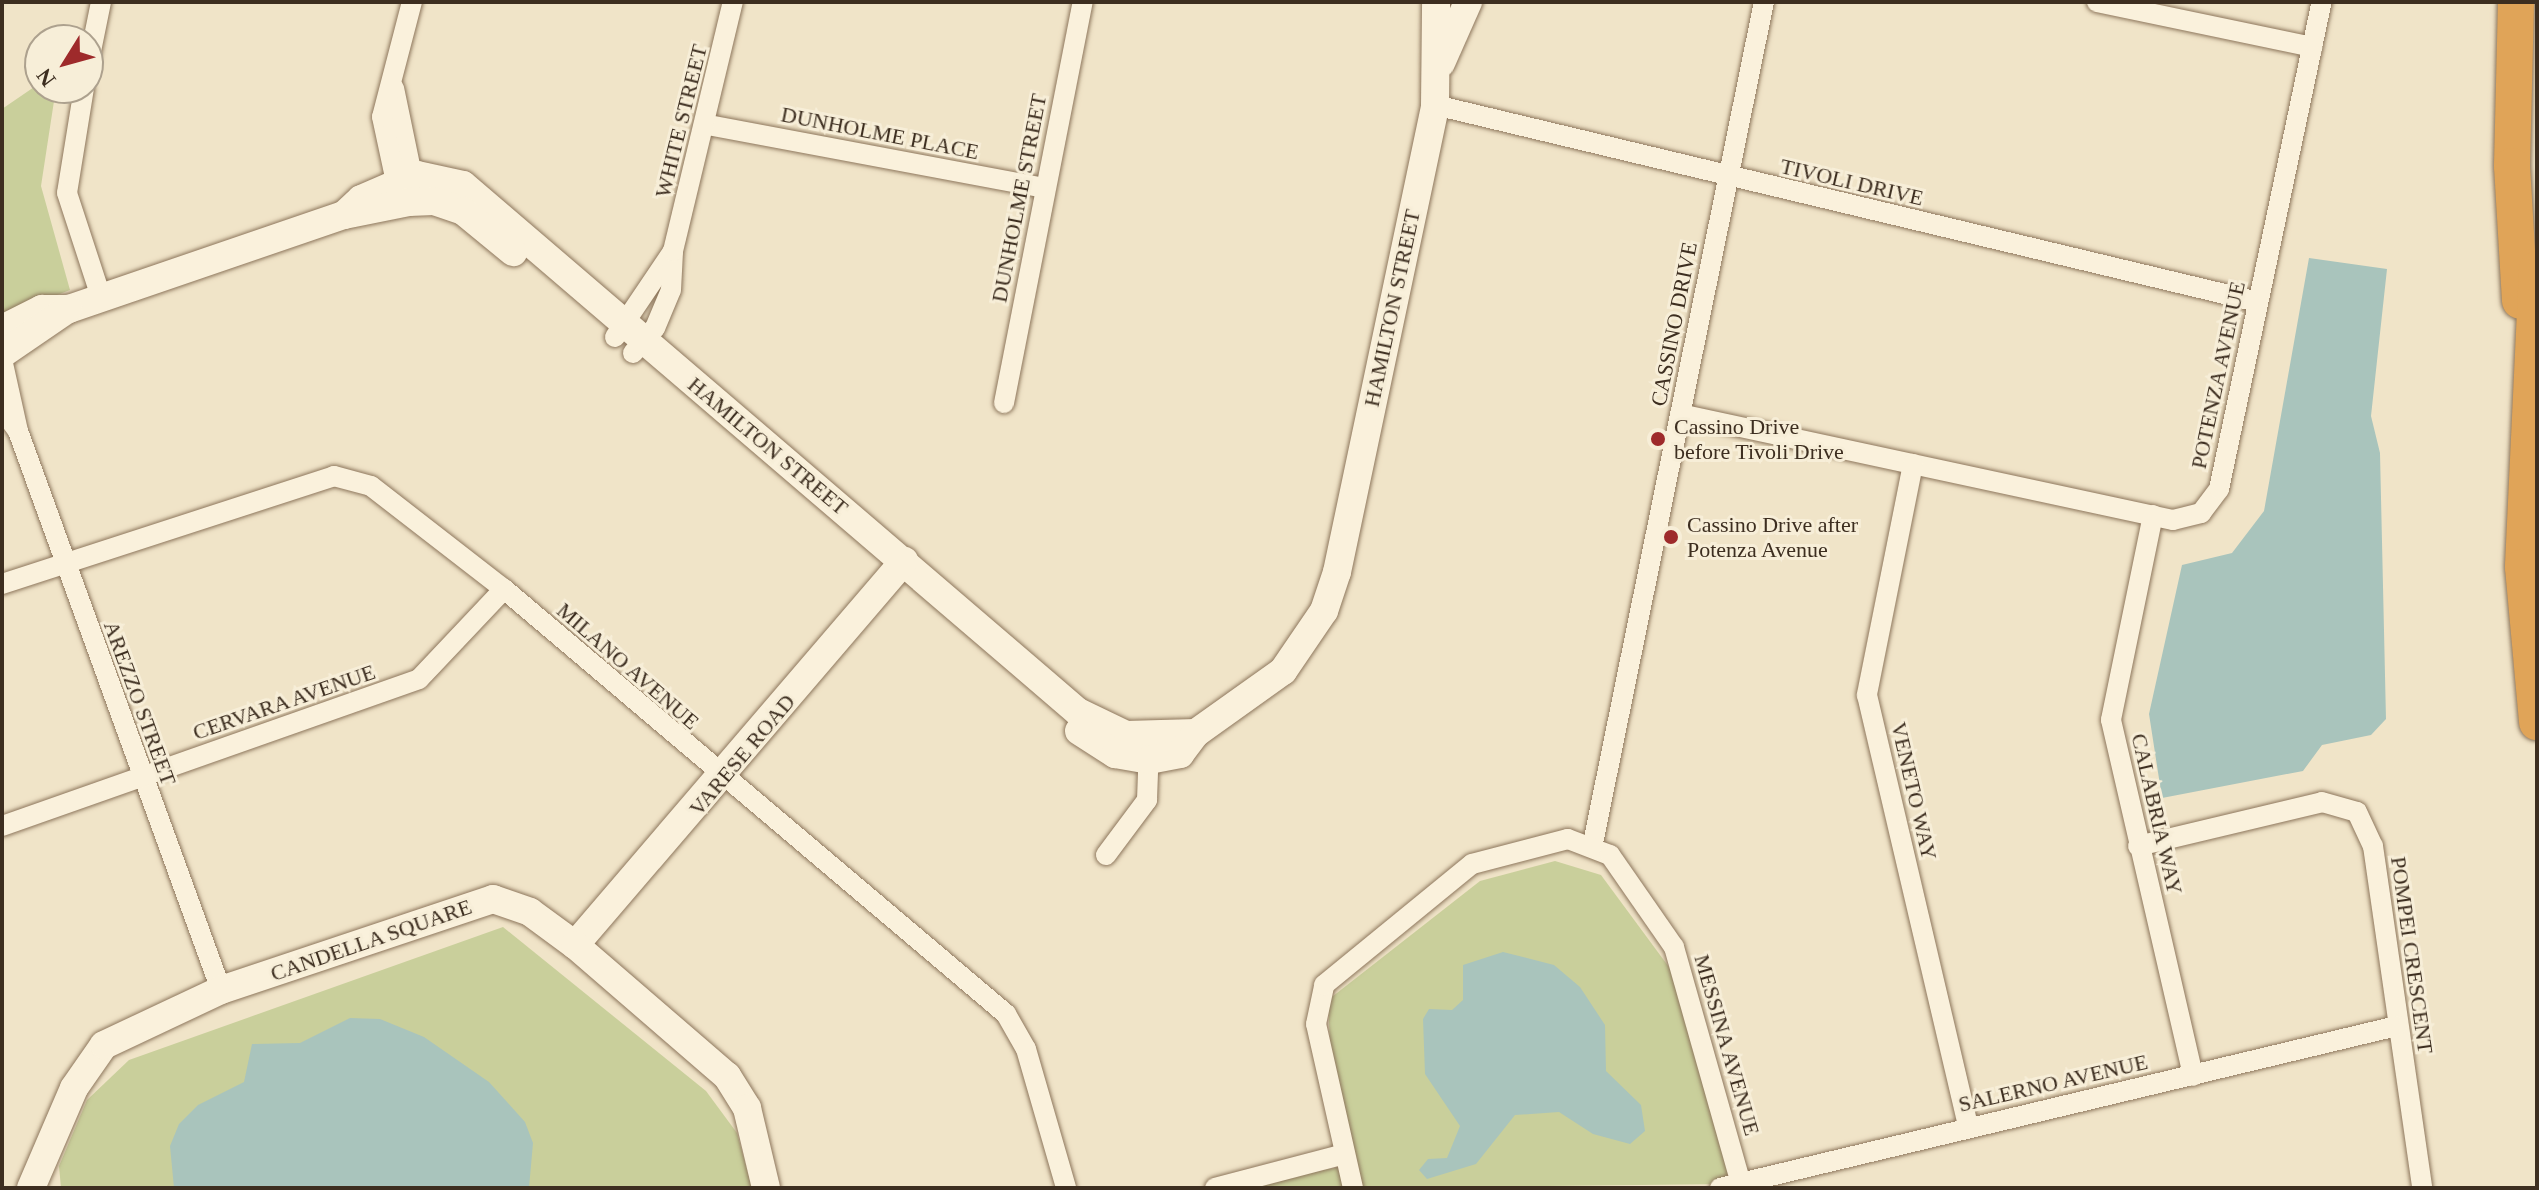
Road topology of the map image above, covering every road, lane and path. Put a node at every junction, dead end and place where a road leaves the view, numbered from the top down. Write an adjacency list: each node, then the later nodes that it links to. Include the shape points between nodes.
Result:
1 (101, 2): 11 (street)
2 (412, 2): 19 (street, via 394,88 382,117)
3 (733, 2): 16 (street, WHITE STREET)
4 (1083, 2): 18 (street, DUNHOLME STREET)
5 (1436, 2): 13 (street, HAMILTON STREET)
6 (1468, 2): 13 (street, HAMILTON STREET)
7 (1764, 2): 17 (street, CASSINO DRIVE)
8 (2097, 2): 12 (street)
9 (2322, 2): 12 (street, POTENZA AVENUE)
10 (2516, 2): 30 (highway, via 2512,166)
11 (97, 24)
12 (2312, 47): 22 (street, POTENZA AVENUE)
13 (1441, 63): 15 (street, HAMILTON STREET)
14 (81, 104): 21 (street, via 67,193)
15 (1435, 105): 17 (street, TIVOLI DRIVE); 39 (street, HAMILTON STREET, via 1324,611 1259,694 1196,733)
16 (708, 125): 18 (street, DUNHOLME PLACE); 25 (street, WHITE STREET, via 673,251)
17 (1728, 177): 22 (street, TIVOLI DRIVE); 29 (street, CASSINO DRIVE)
18 (1044, 188): 27 (street, DUNHOLME STREET)
19 (406, 191): 21 (street); 25 (street, HAMILTON STREET, via 445,178 477,194)
20 (2537, 269): 30 (highway)
21 (101, 297): 23 (street)
22 (2258, 302): 33 (street, POTENZA AVENUE, via 2219,489 2201,513)
23 (69, 309): 24 (street, via 42,309); 26 (street)
24 (2, 329)
25 (630, 339): 35 (street, HAMILTON STREET)
26 (2, 357): 31 (street, AREZZO STREET)
27 (1004, 403)
28 (2, 409): 31 (street, AREZZO STREET)
29 (1680, 414): 32 (street, POTENZA AVENUE); 43 (street, CASSINO DRIVE)
30 (2527, 423): 38 (highway, via 2523,567)
31 (18, 431): 34 (street, AREZZO STREET)
32 (1913, 464): 33 (street, POTENZA AVENUE); 50 (street, VENETO WAY, via 1867,695)
33 (2153, 515): 44 (street, CALABRIA WAY, via 2111,720)
34 (64, 563): 36 (street, MILANO AVENUE); 37 (street, MILANO AVENUE, via 334,476 371,486); 40 (street, AREZZO STREET)
35 (899, 567): 39 (street, HAMILTON STREET, via 1018,669 1105,729); 41 (street, VARESE ROAD)
36 (2, 584)
37 (504, 589): 40 (street, CERVARA AVENUE, via 419,679); 41 (street, MILANO AVENUE)
38 (2537, 722)
39 (1149, 749): 45 (street, via 1147,800)
40 (142, 777): 42 (street, CERVARA AVENUE); 47 (street, AREZZO STREET)
41 (723, 781): 46 (street, VARESE ROAD); 55 (street, MILANO AVENUE, via 1006,1014 1026,1049)
42 (2, 826)
43 (1593, 843): 51 (street, via 1540,844 1472,864 1324,985 1316,1024); 52 (street, MESSINA AVENUE, via 1625,872 1674,947)
44 (2138, 846): 48 (street, POMPEI CRESCENT, via 2322,802 2357,812 2373,846); 49 (street, CALABRIA WAY)
45 (1106, 855)
46 (575, 945): 47 (street, CANDELLA SQUARE, via 530,912 493,899); 54 (street, CANDELLA SQUARE, via 727,1076 747,1108)
47 (221, 990): 53 (street, CANDELLA SQUARE, via 104,1045 74,1088)
48 (2397, 1026): 49 (street, SALERNO AVENUE); 59 (street, POMPEI CRESCENT)
49 (2193, 1076): 50 (street, SALERNO AVENUE)
50 (1968, 1127): 52 (street, SALERNO AVENUE)
51 (1345, 1154): 56 (street); 57 (street)
52 (1742, 1186): 58 (street, SALERNO AVENUE)
53 (31, 1188)
54 (766, 1188)
55 (1066, 1188)
56 (1215, 1188)
57 (1353, 1188)
58 (1720, 1188)
59 (2422, 1188)

